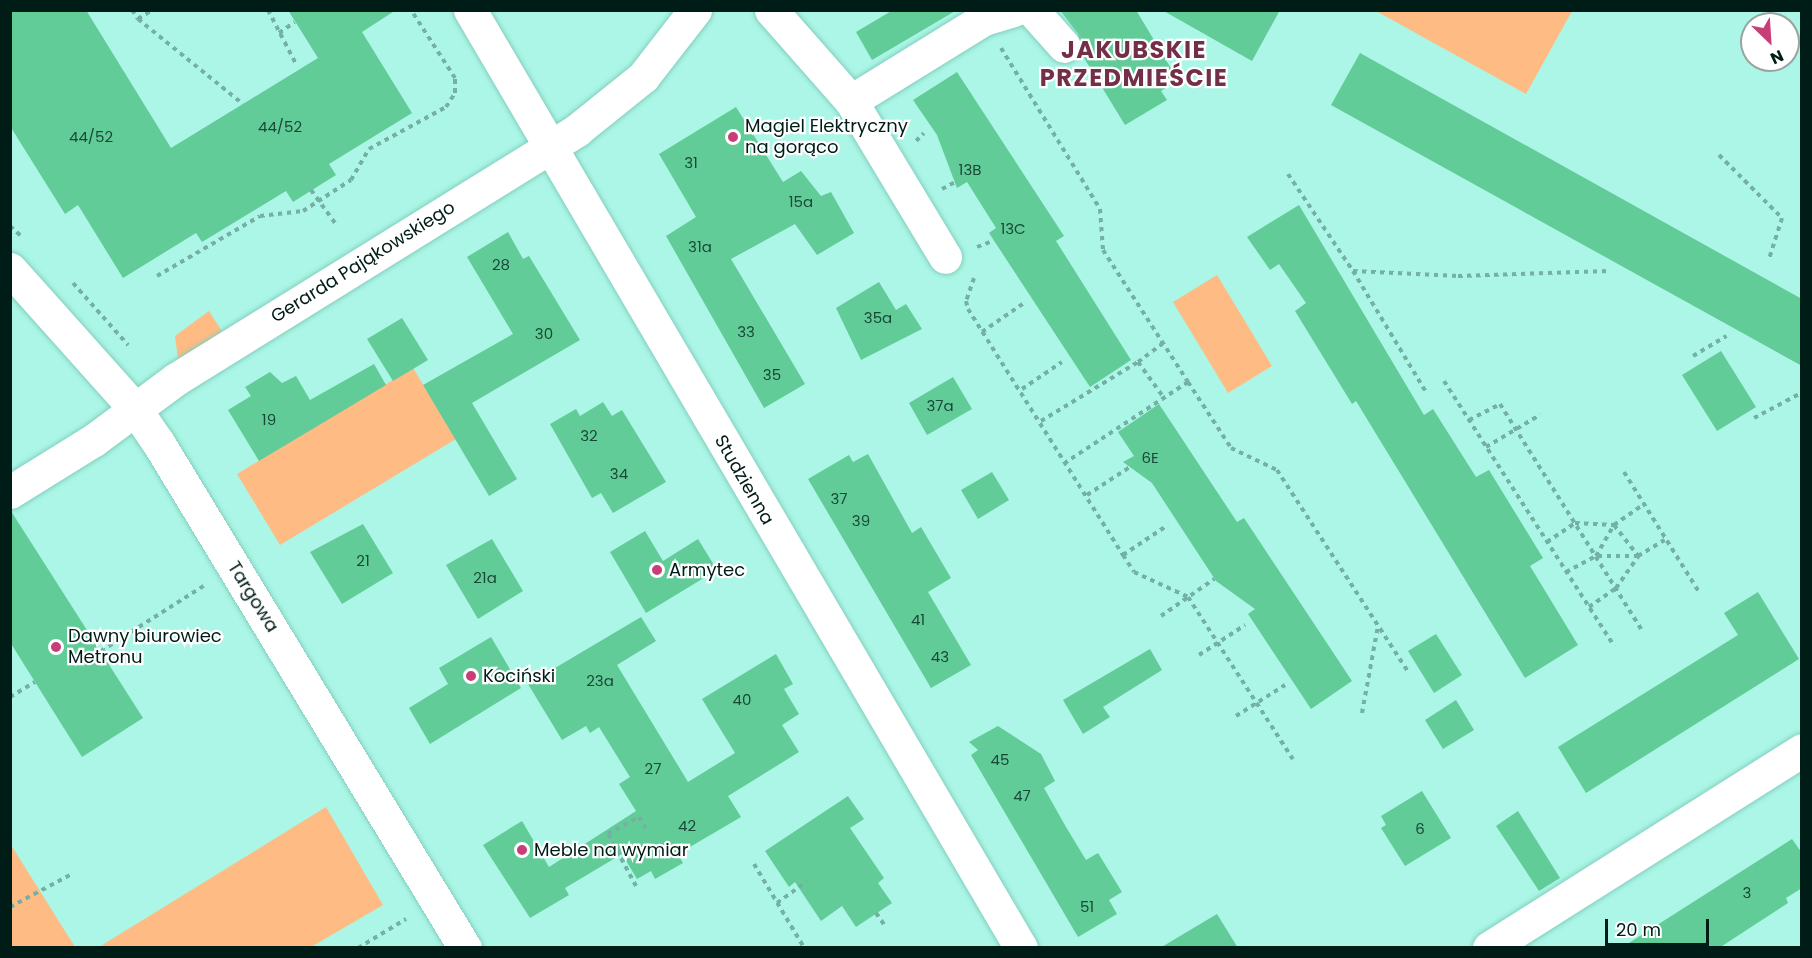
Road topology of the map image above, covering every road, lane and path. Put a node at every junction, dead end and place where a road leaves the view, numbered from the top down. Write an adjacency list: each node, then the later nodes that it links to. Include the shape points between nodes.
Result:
1 (132, 10): 10 (path)
2 (152, 10): 10 (path)
3 (268, 10): 12 (path)
4 (411, 10): 25 (path, via 455,78 455,93 446,107 369,149 351,180)
5 (470, 10): 19 (street, Studzienna)
6 (695, 10): 19 (street, Gerarda Pająkowskiego, via 643,77)
7 (771, 10): 15 (street)
8 (1032, 10): 13 (street)
9 (999, 15): 15 (street); 38 (path, via 1100,209 1104,250)
10 (138, 19): 16 (path)
11 (295, 22): 12 (path)
12 (279, 33): 14 (path)
13 (1064, 46)
14 (295, 62)
15 (850, 101): 27 (street)
16 (243, 104)
17 (905, 136): 18 (path)
18 (911, 145)
19 (549, 146): 48 (street, Gerarda Pająkowskiego); 106 (street, Studzienna)
20 (1719, 155): 29 (path, via 1782,218)
21 (1288, 174): 32 (path)
22 (934, 182): 24 (path)
23 (311, 190): 25 (path)
24 (945, 200)
25 (319, 201): 26 (path); 34 (path, via 291,214 260,216)
26 (335, 223)
27 (957, 248): 28 (path)
28 (978, 256)
29 (1769, 259)
30 (10, 269): 48 (street, Targowa)
31 (978, 269): 36 (path, via 966,301)
32 (1353, 271): 33 (path, via 1458,276); 45 (path)
33 (1609, 271)
34 (157, 276)
35 (1024, 303): 36 (path)
36 (982, 333): 44 (path)
37 (1726, 336): 39 (path)
38 (1163, 343): 41 (path); 43 (path)
39 (1693, 356)
40 (1062, 362): 44 (path)
41 (1138, 363): 47 (path); 52 (path)
42 (1444, 381): 51 (path)
43 (1188, 382): 47 (path); 78 (path, via 1231,448 1277,470)
44 (1022, 389): 52 (path)
45 (1426, 392)
46 (1801, 393): 50 (path)
47 (1164, 398): 55 (path)
48 (135, 409): 58 (street, Gerarda Pająkowskiego); 98 (street, Targowa)
49 (1540, 415): 53 (path)
50 (1754, 418)
51 (1469, 420): 53 (path, via 1500,404); 54 (path)
52 (1041, 421): 55 (path)
53 (1517, 430): 54 (path); 61 (path)
54 (1486, 447): 65 (path)
55 (1066, 462): 59 (path)
56 (1130, 467): 59 (path)
57 (1624, 472): 60 (path)
58 (10, 492)
59 (1087, 495): 66 (path)
60 (1644, 504): 63 (path); 64 (path)
61 (1575, 523): 63 (path); 65 (path); 67 (path)
62 (1168, 525): 66 (path)
63 (1614, 525): 67 (path); 68 (path)
64 (1665, 540): 68 (path); 73 (path)
65 (1547, 542): 69 (path)
66 (1123, 555): 74 (path, via 1134,572)
67 (1596, 556): 68 (path); 69 (path); 72 (path)
68 (1638, 556): 72 (path)
69 (1566, 572): 75 (path)
70 (1214, 579): 74 (path)
71 (206, 585): 82 (path)
72 (1616, 588): 75 (path); 79 (path)
73 (1699, 592)
74 (1188, 597): 76 (path); 80 (path)
75 (1589, 607): 81 (path)
76 (1161, 616)
77 (1245, 625): 80 (path)
78 (1378, 626): 84 (path); 89 (path)
79 (1641, 629)
80 (1217, 643): 83 (path); 88 (path)
81 (1614, 646)
82 (101, 651)
83 (1198, 655)
84 (1409, 673)
85 (35, 682): 87 (path)
86 (1285, 685): 88 (path)
87 (10, 698)
88 (1258, 702): 90 (path); 92 (path)
89 (1362, 713)
90 (1236, 716)
91 (1802, 750): 107 (street)
92 (1293, 759)
93 (646, 828): 97 (path, via 639,817 608,834)
94 (753, 864): 99 (path)
95 (70, 875): 100 (path)
96 (807, 881): 99 (path)
97 (636, 886)
98 (438, 900): 104 (path); 105 (street, Targowa)
99 (777, 903): 103 (path)
100 (10, 907)
101 (876, 913): 102 (path)
102 (885, 926)
103 (803, 946)
104 (357, 948)
105 (465, 948)
106 (1021, 948)
107 (1489, 948)

